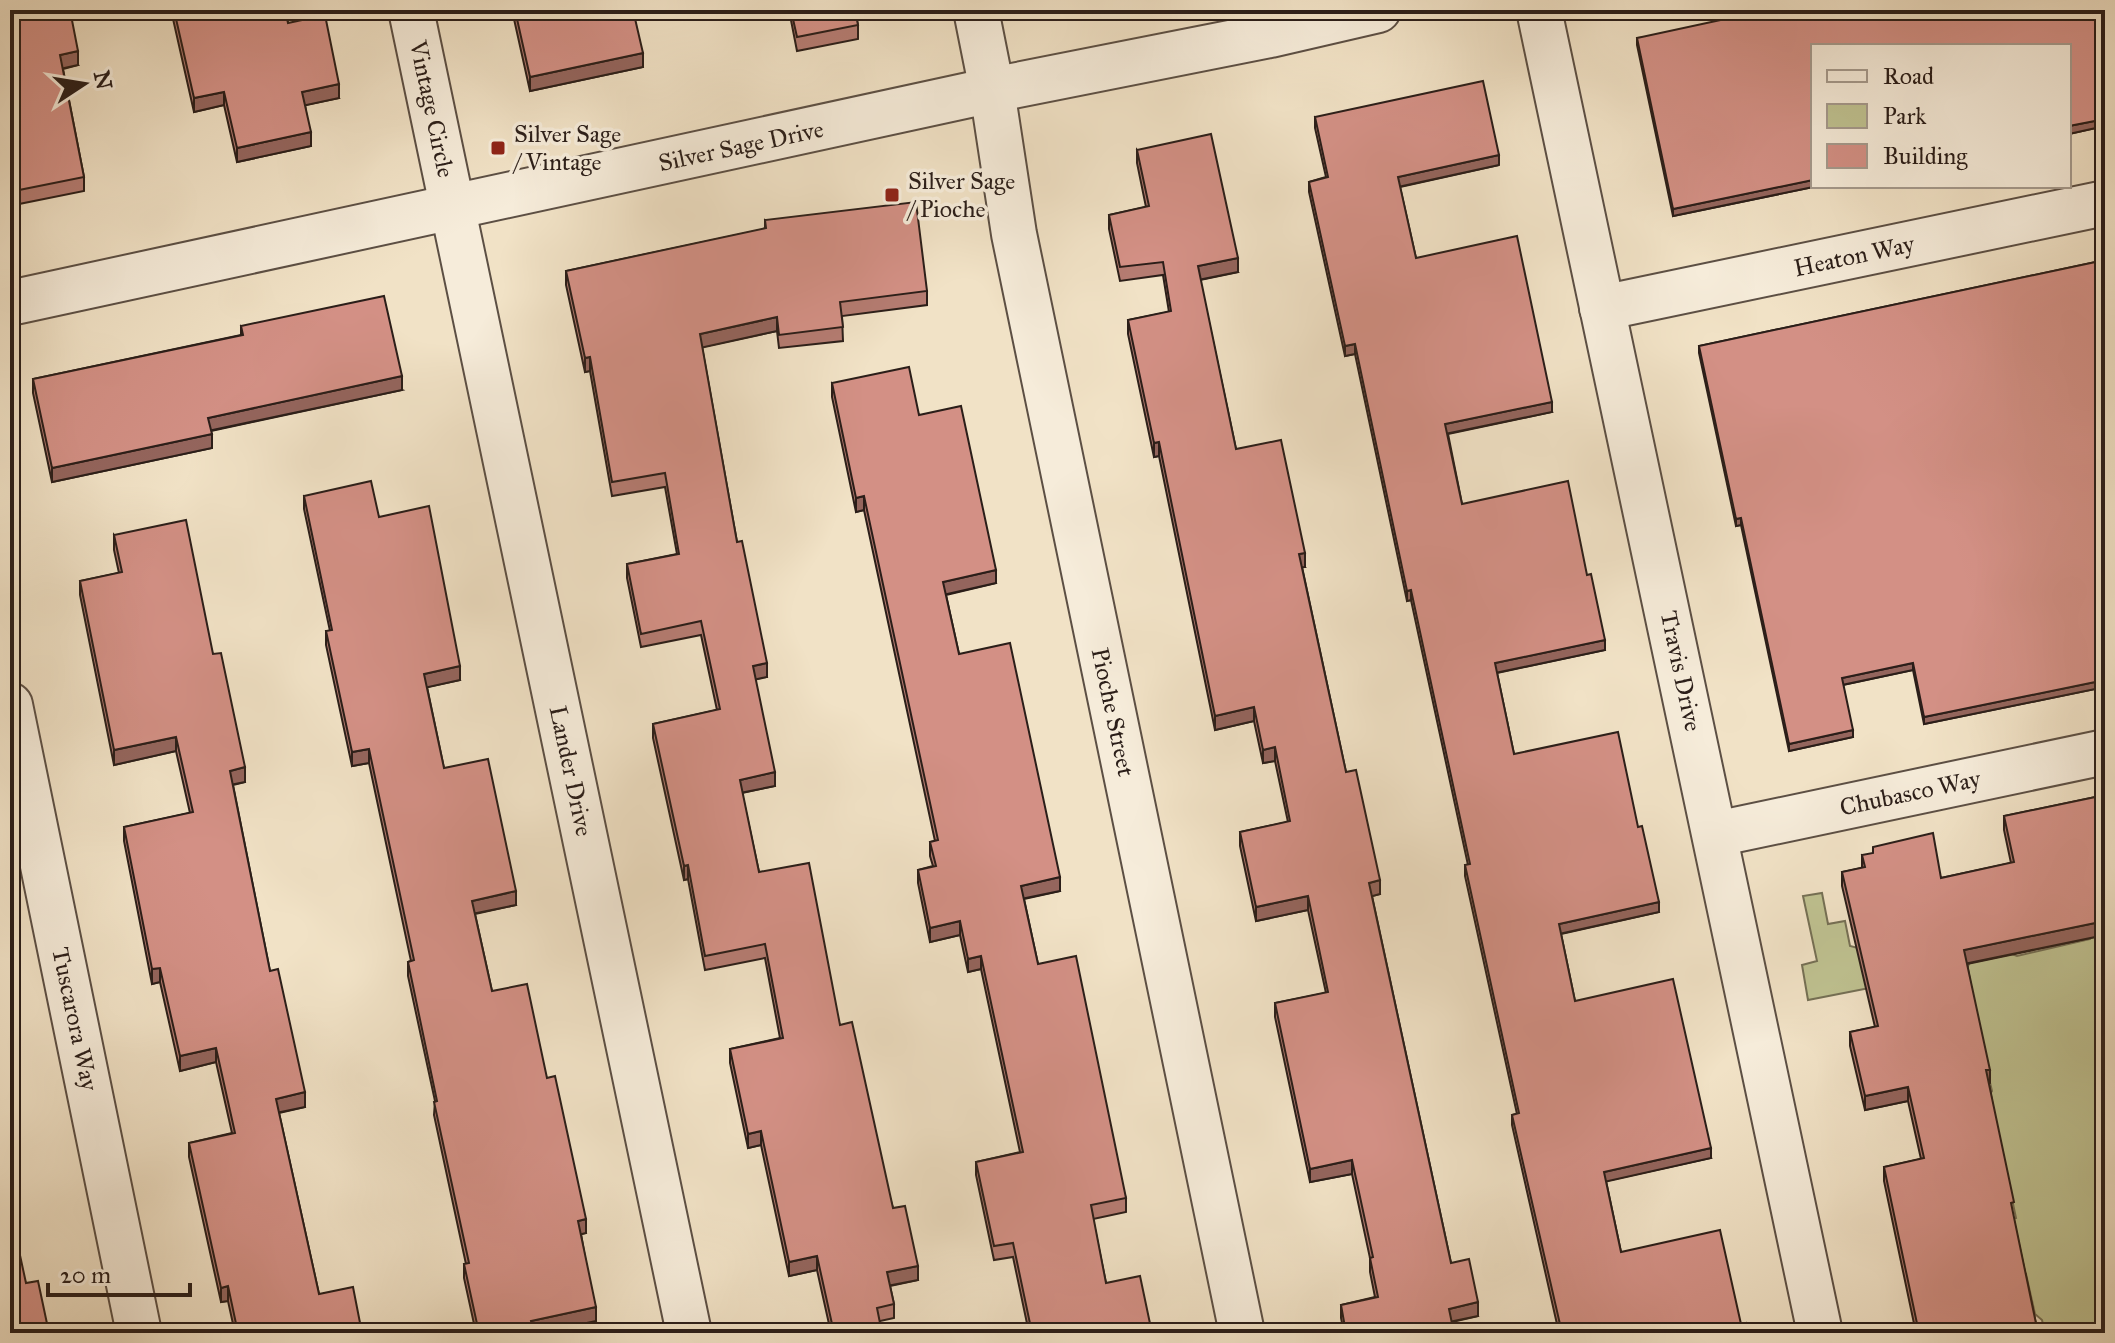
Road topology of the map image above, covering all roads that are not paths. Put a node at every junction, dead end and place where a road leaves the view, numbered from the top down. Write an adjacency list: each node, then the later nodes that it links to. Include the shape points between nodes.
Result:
1 (411, 10): 7 (street, Vintage Circle)
2 (976, 10): 5 (street, Pioche Street)
3 (1378, 10): 5 (street, Silver Sage Drive)
4 (1539, 10): 9 (street, Travis Drive)
5 (992, 90): 7 (street, Silver Sage Drive); 15 (street, Pioche Street, via 1014,234)
6 (2105, 203): 9 (street, Heaton Way)
7 (453, 209): 8 (street, Silver Sage Drive); 14 (street, Lander Drive)
8 (10, 303)
9 (1602, 308): 12 (street, Travis Drive)
10 (10, 705): 13 (street, Tuscarora Way)
11 (2105, 752): 12 (street, Chubasco Way)
12 (1716, 834): 16 (street, Travis Drive)
13 (139, 1333)
14 (689, 1333)
15 (1242, 1333)
16 (1820, 1333)

